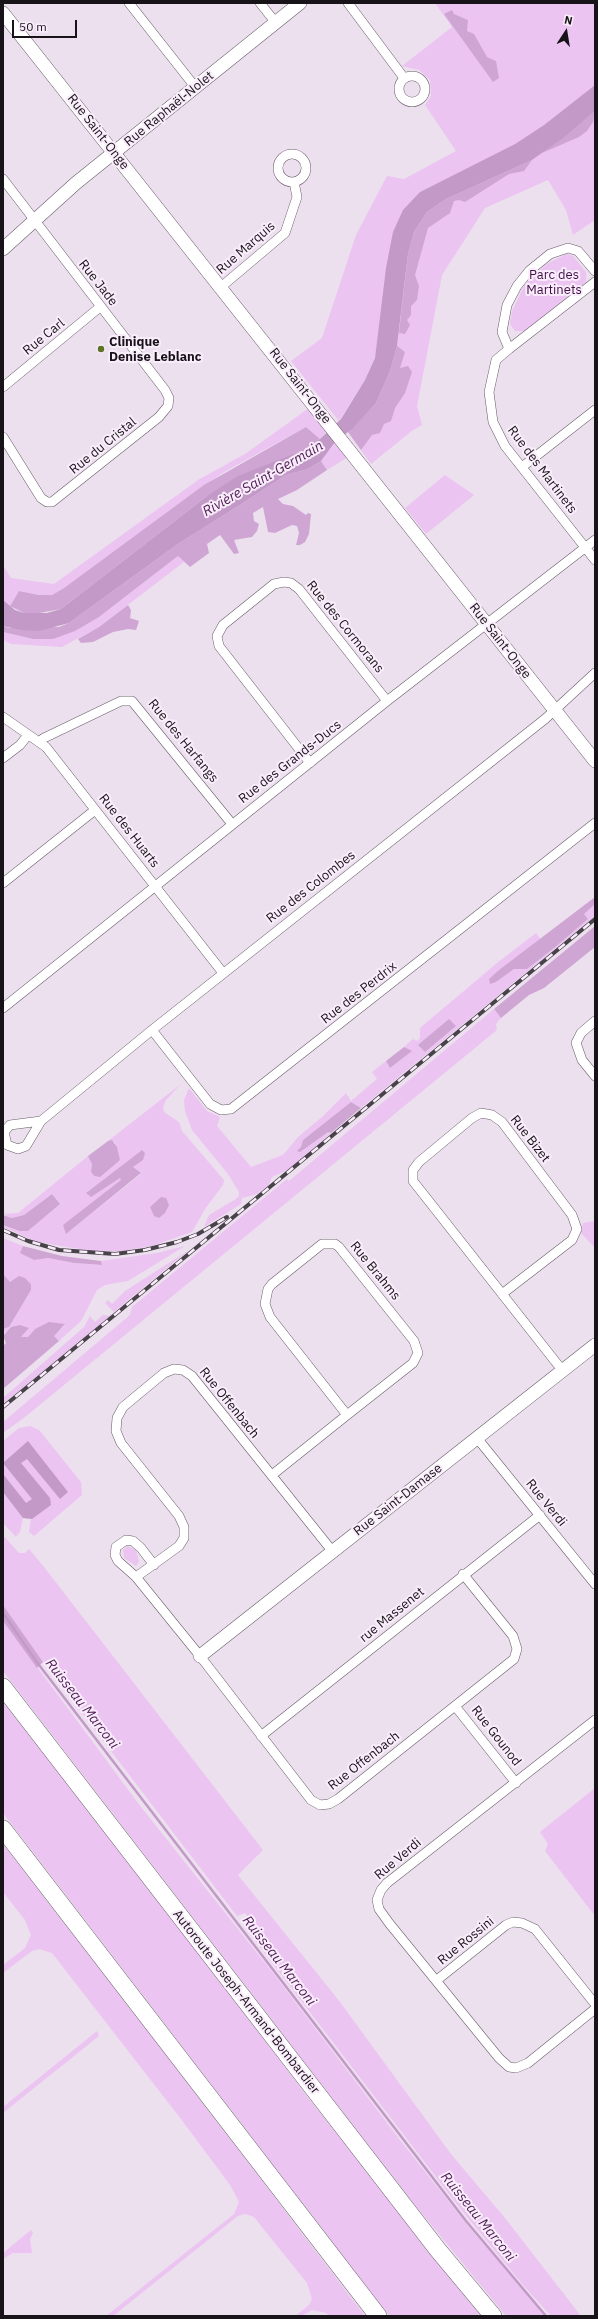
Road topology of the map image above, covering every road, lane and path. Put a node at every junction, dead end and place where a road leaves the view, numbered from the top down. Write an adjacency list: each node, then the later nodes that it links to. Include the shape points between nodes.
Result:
1 (128, 3): 8 (street)
2 (260, 3): 6 (street)
3 (300, 3): 6 (street, Rue Raphaël-Nolet)
4 (348, 3): 7 (street)
5 (3, 13): 9 (street, Rue Saint-Onge)
6 (276, 23): 8 (street, Rue Raphaël-Nolet)
7 (404, 78)
8 (196, 88): 9 (street, Rue Raphaël-Nolet)
9 (114, 152): 12 (street, Rue Raphaël-Nolet); 16 (street, Rue Saint-Onge)
10 (3, 180): 12 (street, Rue Jade)
11 (294, 182): 16 (street, Rue Marquis, via 297,194 285,233)
12 (34, 220): 13 (street, Rue Raphaël-Nolet); 17 (street, Rue Jade)
13 (3, 249)
14 (595, 271): 18 (street, via 581,254 571,248 557,251 535,265 517,286 507,305 502,332)
15 (595, 282): 18 (street, Rue des Martinets)
16 (221, 287): 27 (street, Rue Saint-Onge)
17 (100, 307): 19 (street, Rue Carl); 20 (street, Rue Jade, via 165,390)
18 (508, 349): 23 (street, Rue des Martinets, via 494,364 489,404 498,434)
19 (3, 387)
20 (169, 403): 22 (street, Rue du Cristal, via 160,417 59,498 47,502 39,495)
21 (595, 410): 23 (street)
22 (3, 437)
23 (522, 467): 25 (street, Rue des Martinets)
24 (595, 540): 25 (street, Rue des Grands-Ducs)
25 (585, 548): 26 (street, Rue des Martinets); 27 (street, Rue des Grands-Ducs)
26 (595, 560)
27 (487, 624): 29 (street, Rue des Grands-Ducs); 30 (street, Rue Saint-Onge)
28 (595, 673): 30 (street, Rue des Colombes)
29 (387, 701): 36 (street, Rue des Grands-Ducs); 36 (street, Rue des Cormorans, via 299,589 291,583 274,584 223,625 217,636 219,646)
30 (554, 710): 35 (street, Rue Saint-Onge); 42 (street, Rue des Colombes)
31 (3, 717): 32 (street, Rue des Huarts)
32 (28, 735): 33 (street, Rue des Huarts); 34 (street)
33 (39, 742): 37 (street, Rue des Huarts, via 46,747); 39 (street, Rue des Harfangs, via 121,701 132,701)
34 (3, 758)
35 (595, 761)
36 (310, 763): 39 (street, Rue des Grands-Ducs)
37 (95, 810): 40 (street); 41 (street, Rue des Huarts)
38 (595, 823): 45 (street, Rue des Perdrix, via 231,1109 221,1110 210,1104)
39 (232, 824): 41 (street, Rue des Grands-Ducs)
40 (3, 883)
41 (156, 886): 42 (street, Rue des Huarts); 43 (street, Rue des Grands-Ducs)
42 (223, 973): 45 (street, Rue des Colombes)
43 (3, 1008)
44 (595, 1021): 46 (street, via 581,1033 576,1043 582,1060)
45 (152, 1030): 47 (street, Rue des Colombes)
46 (595, 1076)
47 (41, 1121)
48 (502, 1294): 48 (street, Rue Bizet, via 567,1243 578,1229 572,1215 502,1122 492,1115 482,1114 472,1118 419,1162 413,1170 412,1177); 50 (street, Rue Bizet)
49 (595, 1345): 50 (street, Rue Saint-Damase)
50 (562, 1370): 52 (street, Rue Saint-Damase)
51 (347, 1415): 51 (street, Rue Brahms, via 412,1363 418,1353 417,1347 339,1247 335,1244 322,1244 272,1284 268,1289 265,1304 270,1317); 53 (street, Rue Brahms)
52 (477, 1438): 54 (street, Rue Verdi); 55 (street, Rue Saint-Damase)
53 (272, 1475): 55 (street, Rue Offenbach); 56 (street, Rue Offenbach, via 192,1376 179,1369 164,1373 123,1407 116,1425 121,1443 179,1516 184,1527 182,1543)
54 (540, 1515): 57 (street, rue Massenet); 59 (street, Rue Verdi)
55 (333, 1552): 60 (street, Rue Saint-Damase)
56 (154, 1565): 58 (street, Rue Offenbach); 58 (street, Rue Offenbach, via 137,1544 130,1540 120,1542 116,1547 116,1557)
57 (463, 1574): 62 (street, Rue Offenbach, via 513,1636 517,1649 510,1663); 64 (street, rue Massenet)
58 (136, 1577): 60 (street, Rue Offenbach)
59 (595, 1584)
60 (200, 1656): 64 (street, Rue Offenbach)
61 (3, 1687): 71 (highway, Autoroute Joseph-Armand-Bombardier, via 438,2250)
62 (455, 1706): 64 (street, Rue Offenbach, via 329,1804 320,1805 311,1800); 65 (street, Rue Gounod)
63 (595, 1720): 65 (street, Rue Verdi)
64 (262, 1736)
65 (516, 1783): 67 (street, Rue Verdi, via 387,1883 378,1895 379,1909)
66 (3, 1829): 70 (highway)
67 (437, 1980): 68 (street, Rue Rossini, via 506,1925 513,1922 522,1923 535,1929); 69 (street, Rue Verdi, via 504,2064 516,2068 528,2064)
68 (595, 2004)
69 (595, 2009)
70 (378, 2316)
71 (493, 2316)

